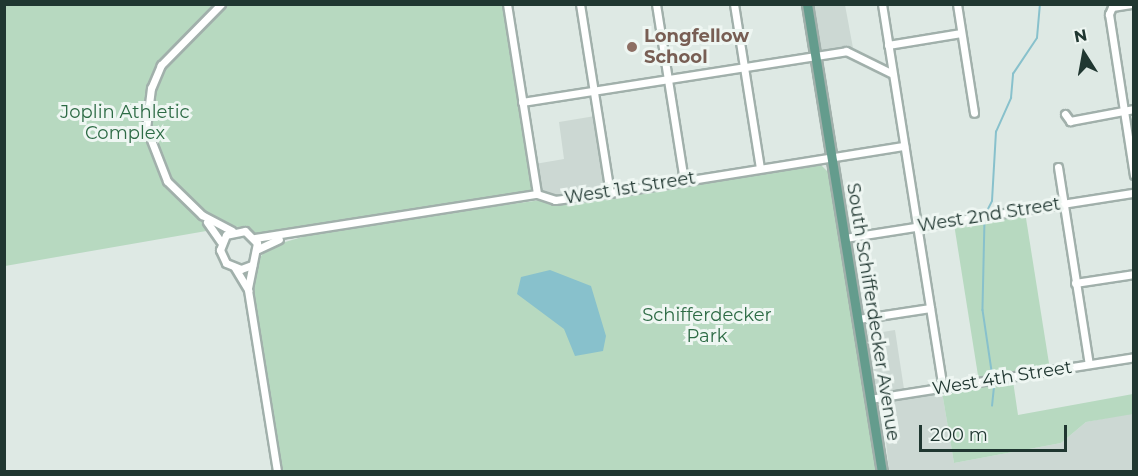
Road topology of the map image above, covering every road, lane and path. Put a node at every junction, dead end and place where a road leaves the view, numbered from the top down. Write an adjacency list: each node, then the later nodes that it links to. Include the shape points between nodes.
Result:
1 (221, 4): 32 (street, via 167,56 151,88 146,115 157,165)
2 (507, 4): 17 (street)
3 (580, 4): 16 (street)
4 (656, 4): 15 (street)
5 (734, 4): 13 (street)
6 (807, 4): 12 (main road, South Schifferdecker Avenue)
7 (882, 4): 11 (street)
8 (957, 4): 10 (street)
9 (1131, 4): 19 (street, via 1112,7 1109,14)
10 (961, 33): 11 (street); 20 (street)
11 (888, 45): 14 (street)
12 (815, 55): 13 (street); 14 (street, via 855,52); 23 (main road, South Schifferdecker Avenue)
13 (744, 66): 15 (street); 25 (street)
14 (891, 73): 22 (street)
15 (668, 78): 16 (street); 27 (street)
16 (594, 90): 17 (street); 29 (street)
17 (522, 102): 30 (street)
18 (1134, 109): 19 (street)
19 (1123, 110): 21 (street, via 1070,121); 26 (street)
20 (974, 113)
21 (1065, 114)
22 (904, 146): 23 (street, West 1st Street); 33 (street)
23 (832, 157): 25 (street, West 1st Street); 37 (main road, South Schifferdecker Avenue)
24 (1058, 167): 31 (street)
25 (760, 168): 27 (street, West 1st Street)
26 (1134, 175)
27 (684, 180): 29 (street, West 1st Street)
28 (1134, 192): 31 (street, West 2nd Street)
29 (610, 193): 30 (street, West 1st Street, via 555,200)
30 (537, 194): 35 (street, West 1st Street)
31 (1063, 204): 33 (street, West 2nd Street); 43 (street)
32 (202, 215): 34 (street); 38 (street)
33 (917, 227): 37 (street, West 2nd Street); 45 (street)
34 (232, 231): 36 (street); 38 (street)
35 (286, 235): 36 (street, West 1st Street); 39 (street, West 1st Street)
36 (255, 238): 39 (street)
37 (845, 238): 46 (main road, South Schifferdecker Avenue)
38 (221, 242): 41 (street, via 221,257)
39 (258, 249): 40 (street)
40 (252, 265): 41 (street); 44 (street)
41 (236, 268): 44 (street)
42 (1134, 274): 43 (street)
43 (1076, 283): 48 (street)
44 (248, 290): 51 (street)
45 (930, 308): 46 (street); 49 (street)
46 (858, 319): 50 (main road, South Schifferdecker Avenue)
47 (1134, 357): 48 (street, West 4th Street)
48 (1089, 364): 49 (street, West 4th Street)
49 (943, 387): 50 (street, West 4th Street)
50 (870, 399): 52 (main road, South Schifferdecker Avenue)
51 (277, 471)
52 (882, 471)

